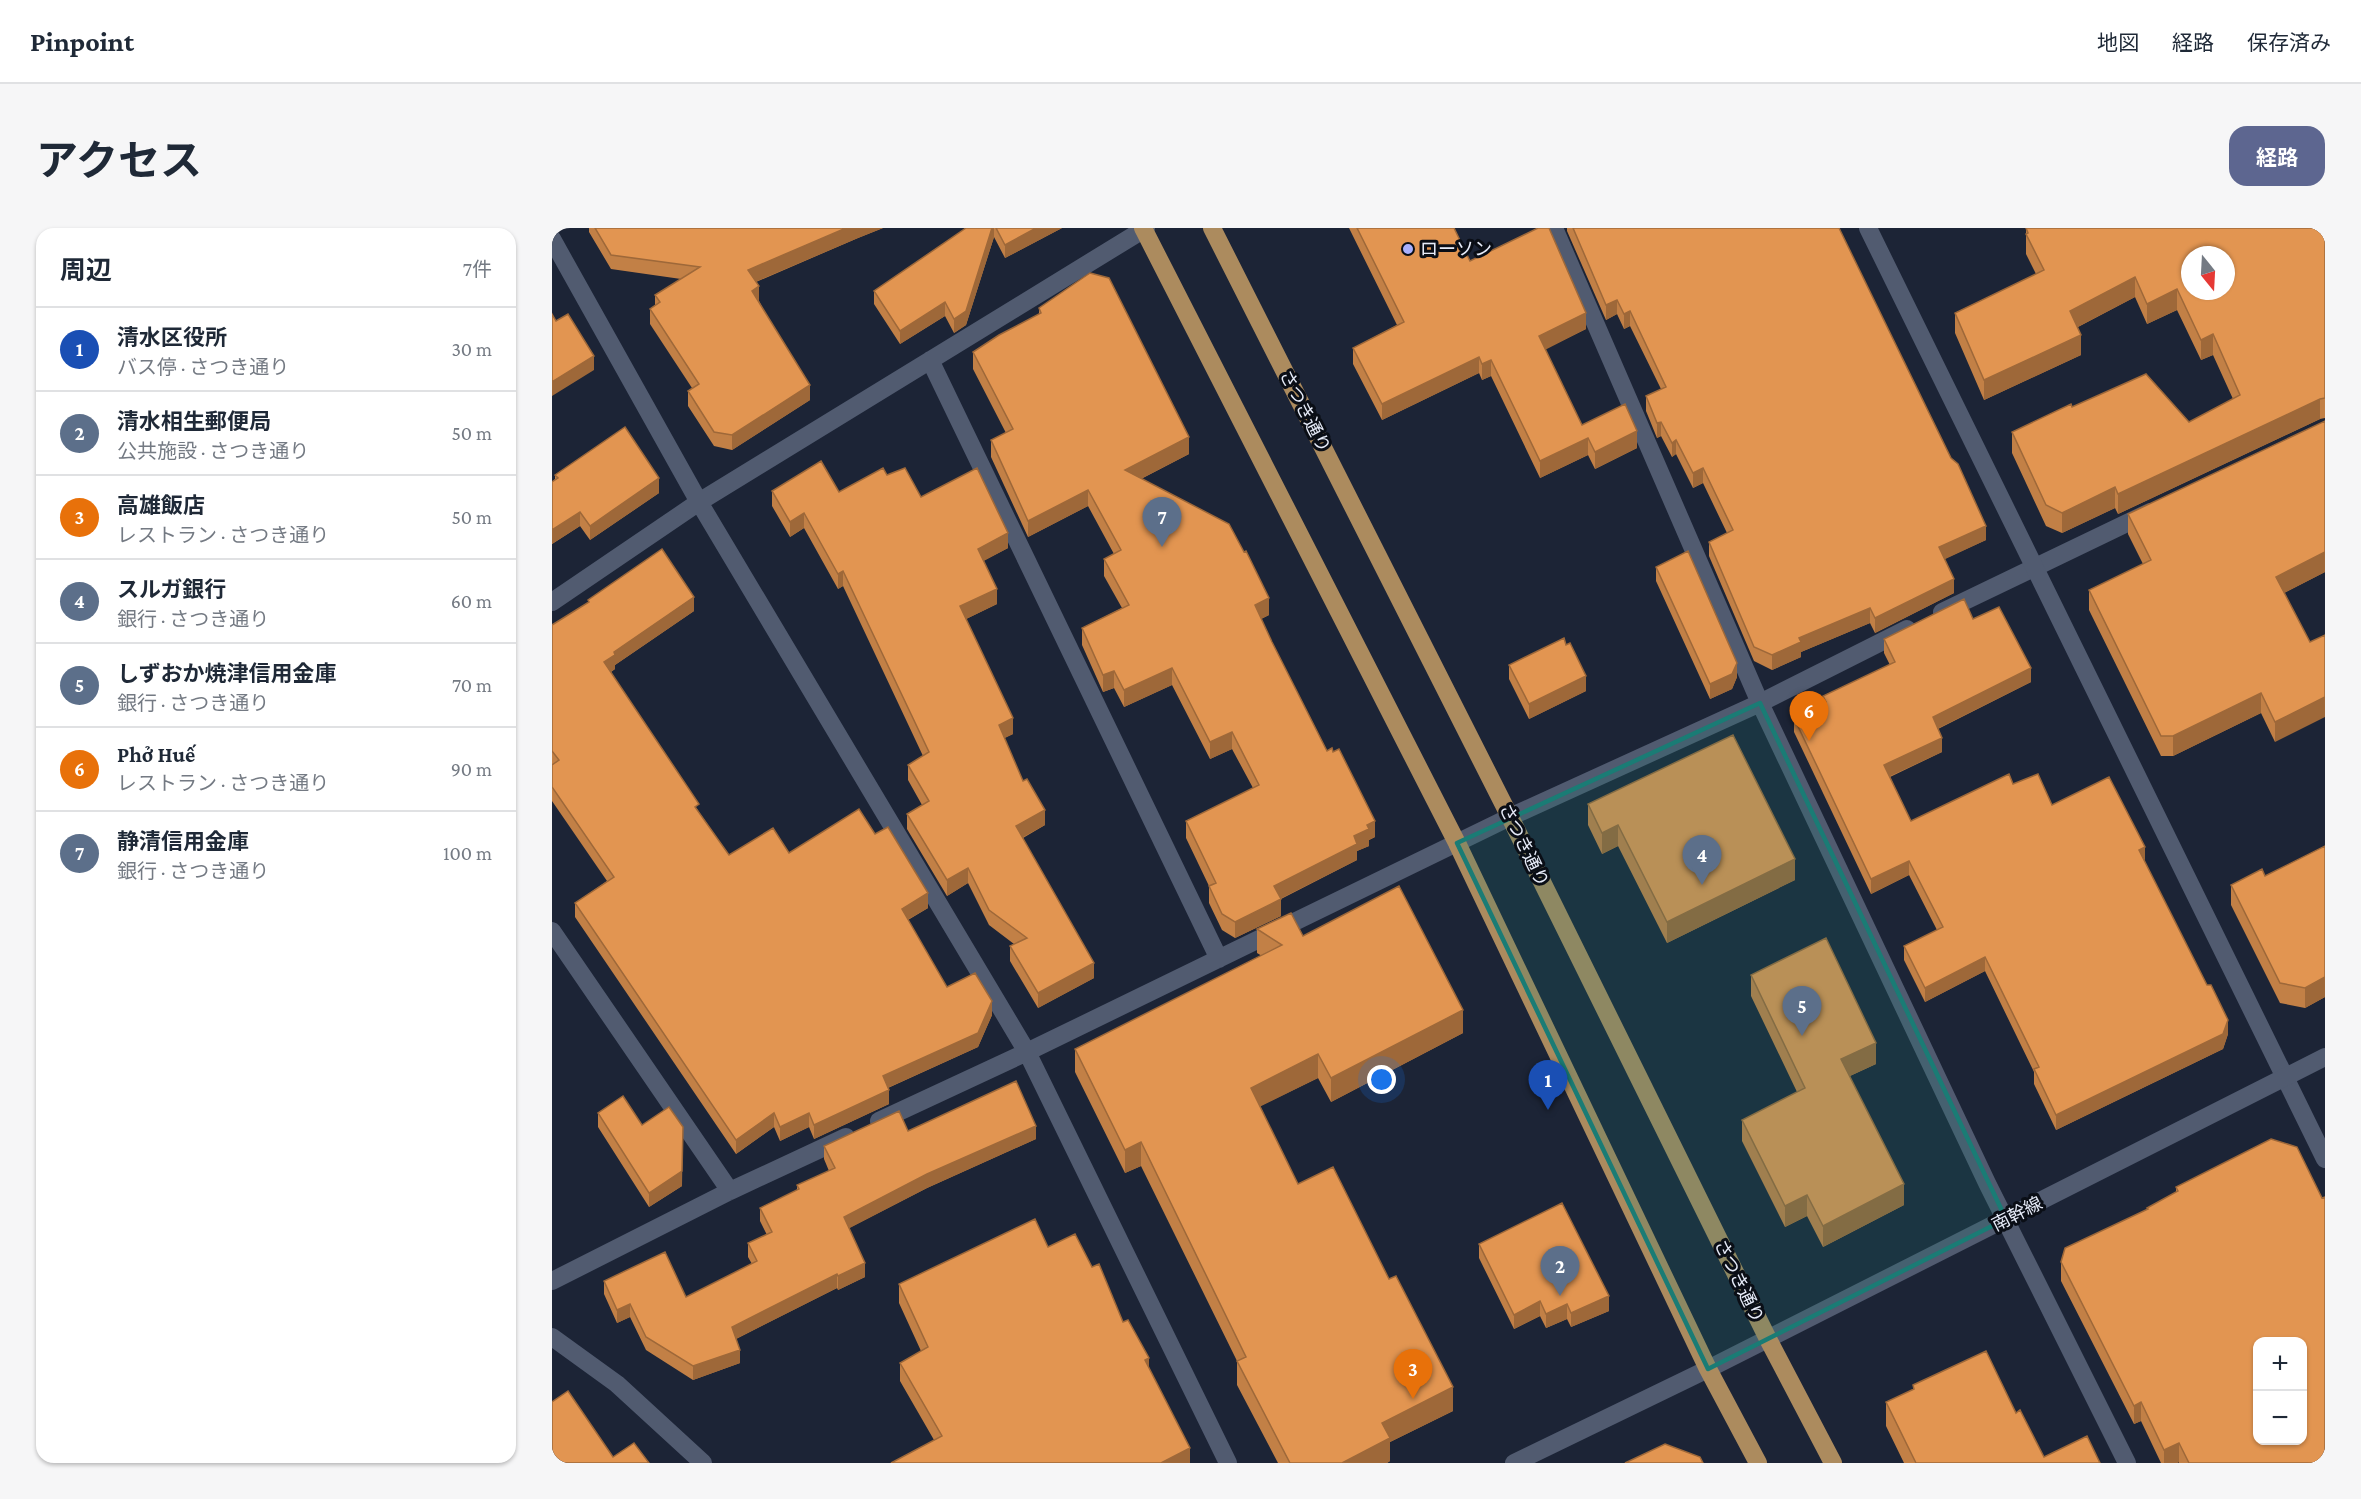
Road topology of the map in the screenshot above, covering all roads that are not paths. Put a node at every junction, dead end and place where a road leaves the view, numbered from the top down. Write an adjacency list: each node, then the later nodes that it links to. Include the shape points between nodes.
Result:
1 (1144, 228): 6 (street); 13 (highway)
2 (1212, 228): 12 (highway, さつき通り)
3 (1554, 228): 11 (street)
4 (1868, 228): 9 (street)
5 (552, 239): 7 (street)
6 (930, 360): 7 (street); 15 (street)
7 (699, 502): 10 (street); 16 (street)
8 (2163, 506): 9 (street)
9 (2033, 566): 11 (street); 18 (street)
10 (552, 602)
11 (1760, 703): 12 (street); 21 (street)
12 (1510, 817): 13 (street); 24 (highway, さつき通り)
13 (1457, 843): 15 (street); 25 (highway)
14 (552, 931): 20 (street)
15 (1219, 958): 16 (street)
16 (1027, 1052): 20 (street); 27 (street)
17 (2325, 1057): 18 (street, 南幹線)
18 (2285, 1077): 19 (street); 21 (street, 南幹線)
19 (2325, 1159)
20 (730, 1191): 22 (street)
21 (2006, 1219): 24 (street, 南幹線); 31 (street)
22 (552, 1281)
23 (552, 1336): 26 (street, via 617,1384)
24 (1768, 1339): 25 (street, 南幹線); 30 (highway, さつき通り)
25 (1708, 1369): 28 (street, 南幹線); 29 (highway)
26 (703, 1463)
27 (1228, 1463)
28 (1515, 1463)
29 (1758, 1463)
30 (1833, 1463)
31 (2127, 1463)

